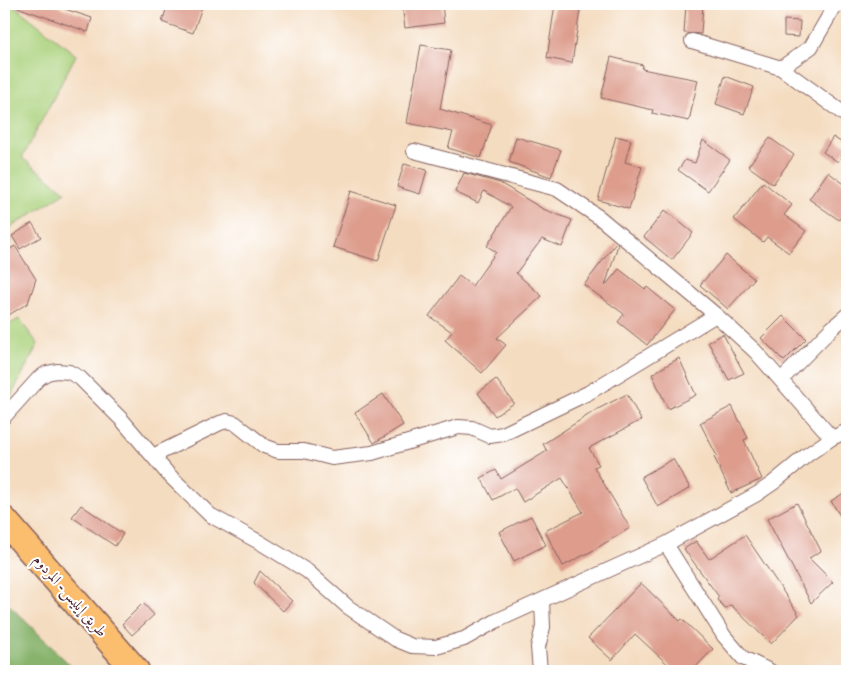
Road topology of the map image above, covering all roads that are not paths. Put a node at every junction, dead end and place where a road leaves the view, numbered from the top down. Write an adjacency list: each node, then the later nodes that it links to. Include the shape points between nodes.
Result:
1 (836, 4): 3 (street, via 811,48)
2 (692, 41): 3 (street)
3 (782, 68): 4 (street)
4 (847, 116)
5 (414, 151): 6 (street, via 557,189 600,218)
6 (716, 315): 8 (street); 12 (street, via 588,393 503,434 490,436 472,428 458,427 372,454 332,458 304,451 278,451 264,446 235,423 227,421)
7 (847, 315): 8 (street)
8 (781, 380): 11 (street)
9 (4, 417): 12 (street, via 38,378 57,371 69,372 80,378)
10 (847, 431): 11 (street)
11 (832, 438): 14 (street, via 765,488)
12 (153, 456): 15 (street, via 210,515 307,571 348,607 395,639 412,646 436,646 464,639)
13 (4, 520): 16 (highway, طريق إيليس- المردوم)
14 (666, 544): 15 (street); 18 (street, via 724,636 743,658)
15 (542, 600): 17 (street, via 543,627 538,647)
16 (136, 671)
17 (540, 671)
18 (770, 671)

